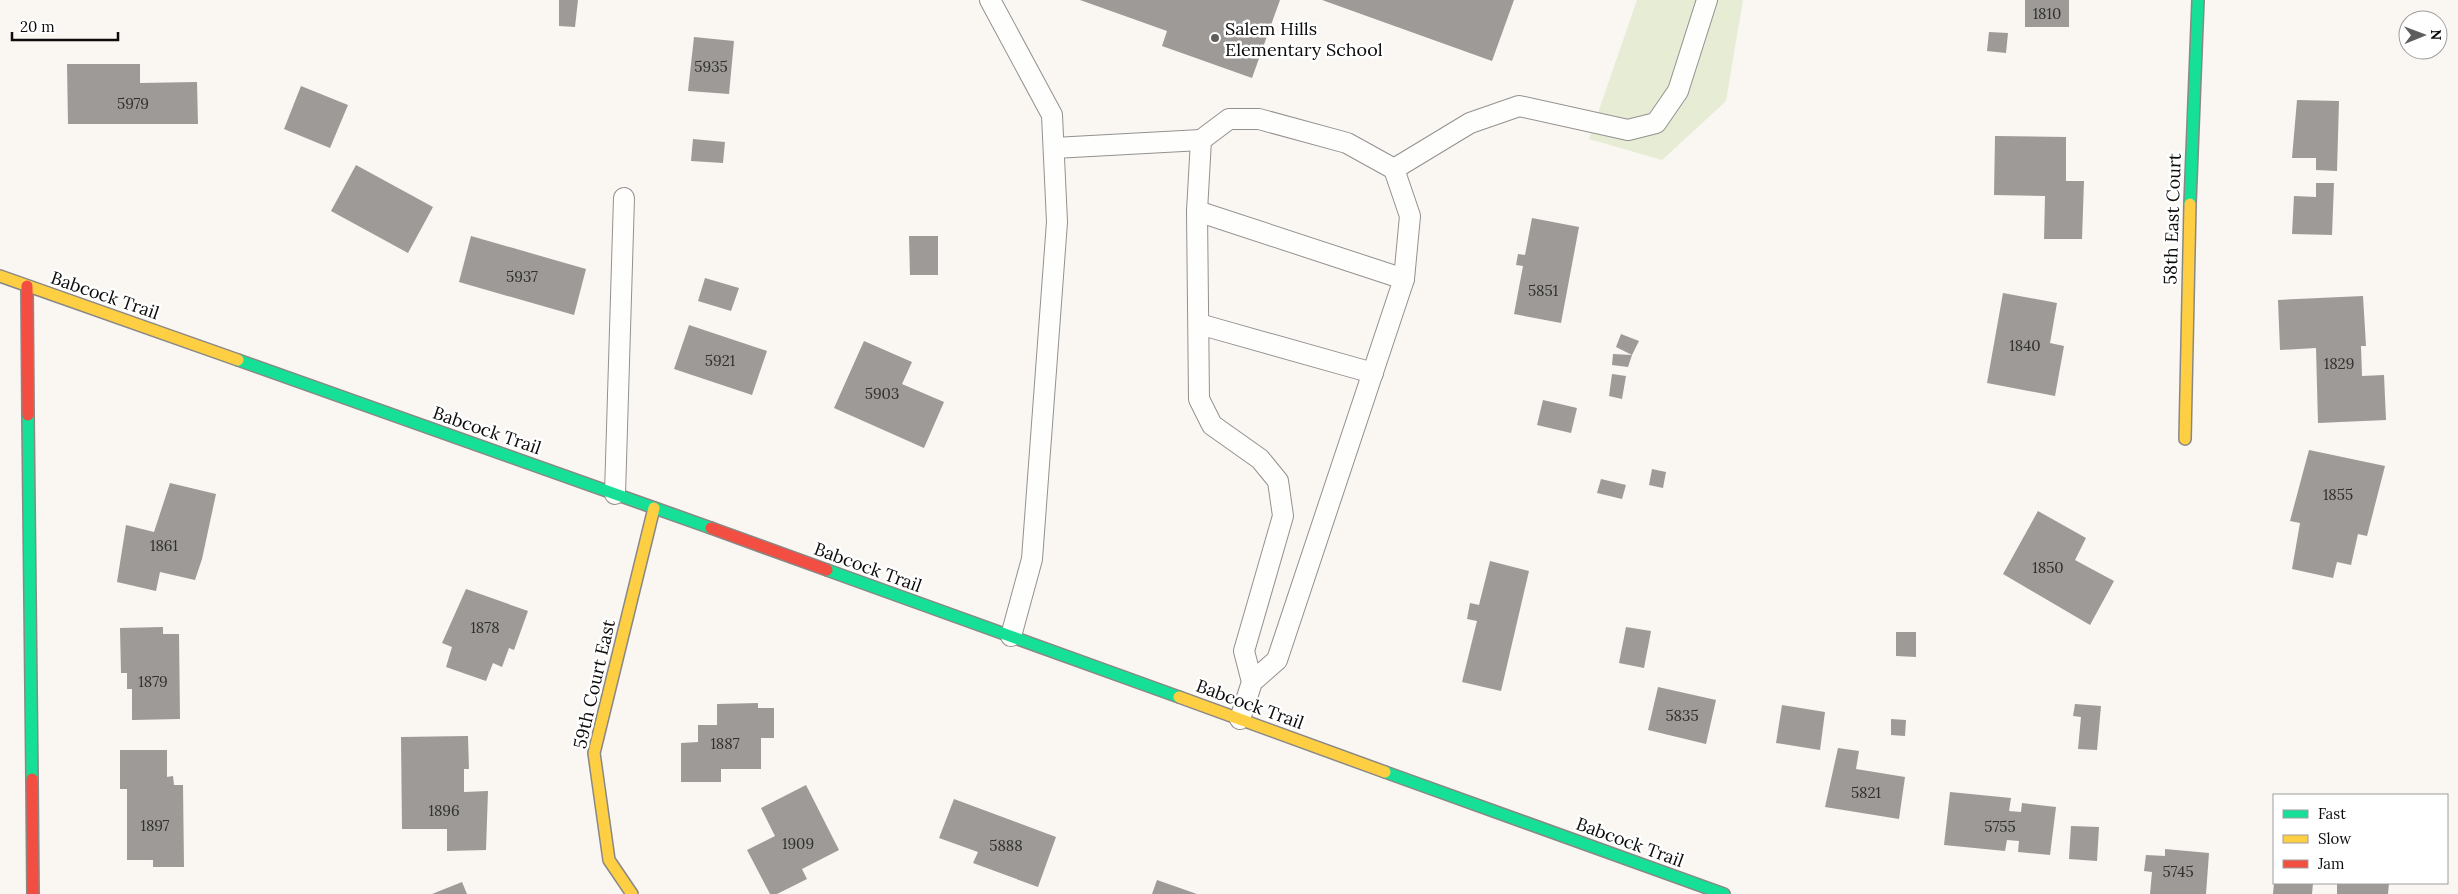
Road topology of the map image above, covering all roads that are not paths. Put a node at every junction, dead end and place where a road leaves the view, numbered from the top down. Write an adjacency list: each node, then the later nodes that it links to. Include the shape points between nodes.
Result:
1 (990, 0): 5 (lane, via 1052,115)
2 (1707, 0): 6 (lane, via 1678,91 1656,123 1628,130 1519,106 1470,123)
3 (2198, 0): 14 (street, 58th East Court, via 2188,253)
4 (1201, 140): 5 (lane); 6 (lane, via 1229,120 1258,119 1347,143); 8 (lane)
5 (1054, 148): 17 (lane, via 1057,222 1032,559)
6 (1394, 169): 10 (lane, via 1410,216)
7 (624, 198): 15 (lane)
8 (1197, 211): 10 (lane); 12 (lane)
9 (0, 276): 11 (street, Babcock Trail)
10 (1404, 279): 13 (lane)
11 (27, 286): 15 (street, Babcock Trail); 20 (street)
12 (1199, 324): 13 (lane); 18 (lane, via 1199,398 1212,425 1260,459 1278,481 1283,516 1244,651)
13 (1373, 373): 18 (lane, via 1278,660)
14 (2185, 439)
15 (615, 494): 16 (street, Babcock Trail)
16 (654, 508): 17 (street, Babcock Trail); 21 (street, 59th Court East, via 594,753 609,860)
17 (1011, 636): 19 (street, Babcock Trail)
18 (1252, 682): 19 (lane)
19 (1240, 718): 22 (street, Babcock Trail)
20 (33, 894)
21 (632, 894)
22 (1724, 894)

